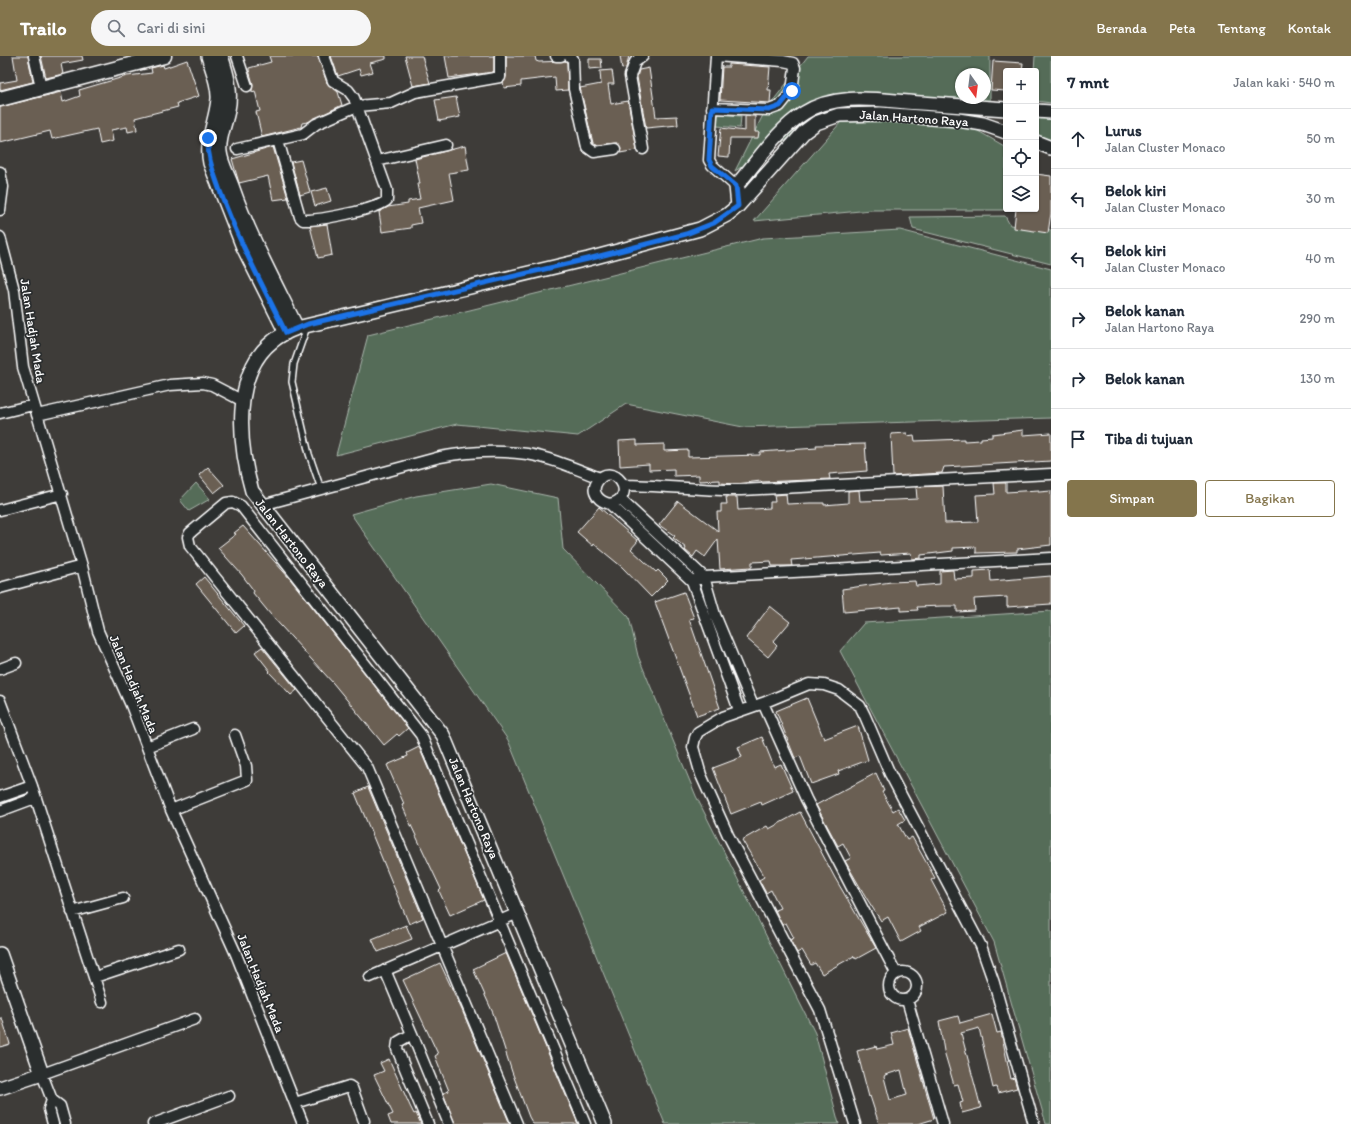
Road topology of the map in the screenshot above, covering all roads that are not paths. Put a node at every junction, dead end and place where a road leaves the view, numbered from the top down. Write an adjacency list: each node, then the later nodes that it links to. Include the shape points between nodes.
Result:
1 (34, 56): 14 (street)
2 (164, 56): 14 (main road)
3 (208, 56): 37 (street, via 218,96 208,138 207,152 210,164 243,247)
4 (221, 56): 37 (street, via 230,96 220,141 222,160 237,202)
5 (237, 56): 13 (street)
6 (324, 56): 16 (street, via 333,80 348,90)
7 (500, 56): 16 (street, via 501,75 498,78 415,92 391,103)
8 (556, 56): 9 (street)
9 (561, 56)
10 (569, 56): 29 (street, via 574,59 574,89 587,147 594,152)
11 (643, 56): 30 (street, via 636,62 630,76)
12 (716, 56): 17 (street); 17 (street, via 783,61 794,63 795,68 792,91 780,106 769,110)
13 (247, 86)
14 (41, 87): 15 (main road)
15 (0, 99)
16 (357, 106): 24 (street, via 316,124 306,133); 31 (street)
17 (712, 108): 33 (street, via 709,160 712,166)
18 (984, 108): 19 (street, Jalan Hartono Raya); 22 (street); 33 (street, Jalan Hartono Raya, via 866,100 842,100 824,104 802,114 780,134)
19 (1003, 109)
20 (1039, 112): 21 (street)
21 (1051, 112)
22 (983, 124): 23 (street, Jalan Hartono Raya); 34 (street, Jalan Hartono Raya, via 880,114 853,114 830,118 816,123 804,132)
23 (1003, 131)
24 (278, 140): 27 (street); 31 (street, via 303,220 342,215 385,203 387,190)
25 (1039, 143): 28 (street)
26 (446, 145): 31 (street)
27 (237, 148)
28 (1051, 148)
29 (615, 149)
30 (643, 149)
31 (377, 161)
32 (0, 172): 35 (street, via 3,187)
33 (736, 186): 34 (street)
34 (743, 201): 37 (street, Jalan Hartono Raya, via 714,223 686,234)
35 (0, 210)
36 (0, 237): 39 (street, Jalan Hadjah Mada, via 14,290 23,367)
37 (297, 328): 38 (street, Jalan Hartono Raya, via 273,340 264,350 254,364); 45 (lane, via 292,382)
38 (243, 401): 41 (street, via 203,383 170,384); 49 (street, Jalan Hartono Raya, via 243,444 247,472 252,491)
39 (33, 404): 40 (street); 41 (street, Jalan Hadjah Mada)
40 (0, 413)
41 (37, 415): 46 (street, Jalan Hadjah Mada)
42 (1051, 474): 44 (street, via 714,491 657,485)
43 (600, 478): 44 (street, via 614,475); 45 (street, via 528,454 464,453); 48 (street, via 595,491 598,498)
44 (623, 485): 47 (street, via 624,492)
45 (321, 489): 49 (street)
46 (62, 494): 50 (street); 52 (street, Jalan Hadjah Mada)
47 (620, 499): 48 (street); 53 (street)
48 (610, 504): 54 (street)
49 (262, 505): 72 (street, Jalan Hartono Raya, via 443,735)
50 (0, 510)
51 (1051, 558): 53 (street)
52 (82, 566): 55 (street); 64 (street, Jalan Hadjah Mada, via 98,631)
53 (704, 577): 54 (street); 60 (street, via 715,615)
54 (692, 581): 61 (street)
55 (0, 588)
56 (16, 663): 57 (street)
57 (0, 669)
58 (0, 701): 65 (street)
59 (763, 703): 60 (street); 78 (street, via 806,799); 102 (street, via 799,687 817,684 839,690 860,706 890,774 981,946)
60 (753, 706): 61 (street)
61 (739, 710): 100 (street, via 698,732 693,747 701,775 728,835 820,1010)
62 (193, 729): 64 (street)
63 (235, 736): 68 (street, via 246,766 247,780)
64 (147, 747): 68 (street, Jalan Hadjah Mada)
65 (32, 786): 66 (street); 67 (street)
66 (0, 797)
67 (35, 798): 69 (street); 71 (street)
68 (171, 810): 89 (street, Jalan Hadjah Mada, via 236,954)
69 (0, 811)
70 (123, 898): 71 (street)
71 (72, 912): 79 (street)
72 (518, 913): 73 (street); 99 (street, Jalan Hartono Raya)
73 (500, 921): 74 (street); 74 (street, via 421,735 240,506 233,502 226,503 190,533 190,546 367,767); 98 (street)
74 (442, 945): 77 (street); 97 (street)
75 (179, 949): 79 (street)
76 (0, 954): 85 (street)
77 (385, 970): 80 (street); 84 (street)
78 (896, 973): 81 (street, via 890,981 890,991 897,998); 81 (street, via 910,973 918,984 917,991)
79 (95, 977): 82 (street)
80 (370, 977)
81 (907, 1000): 101 (street)
82 (102, 1002)
83 (195, 1019): 85 (street)
84 (412, 1034): 95 (street, via 398,1042 397,1049); 96 (street)
85 (42, 1074): 86 (street); 88 (street)
86 (0, 1088)
87 (229, 1096): 93 (street)
88 (52, 1100): 91 (street, via 49,1109); 92 (street, via 60,1106)
89 (295, 1103): 90 (street, via 349,1086); 94 (street, Jalan Hadjah Mada)
90 (364, 1121)
91 (53, 1124)
92 (65, 1124)
93 (153, 1124)
94 (304, 1124)
95 (428, 1124)
96 (449, 1124)
97 (517, 1124)
98 (586, 1124)
99 (605, 1124)
100 (855, 1124)
101 (943, 1124)
102 (1034, 1124)

